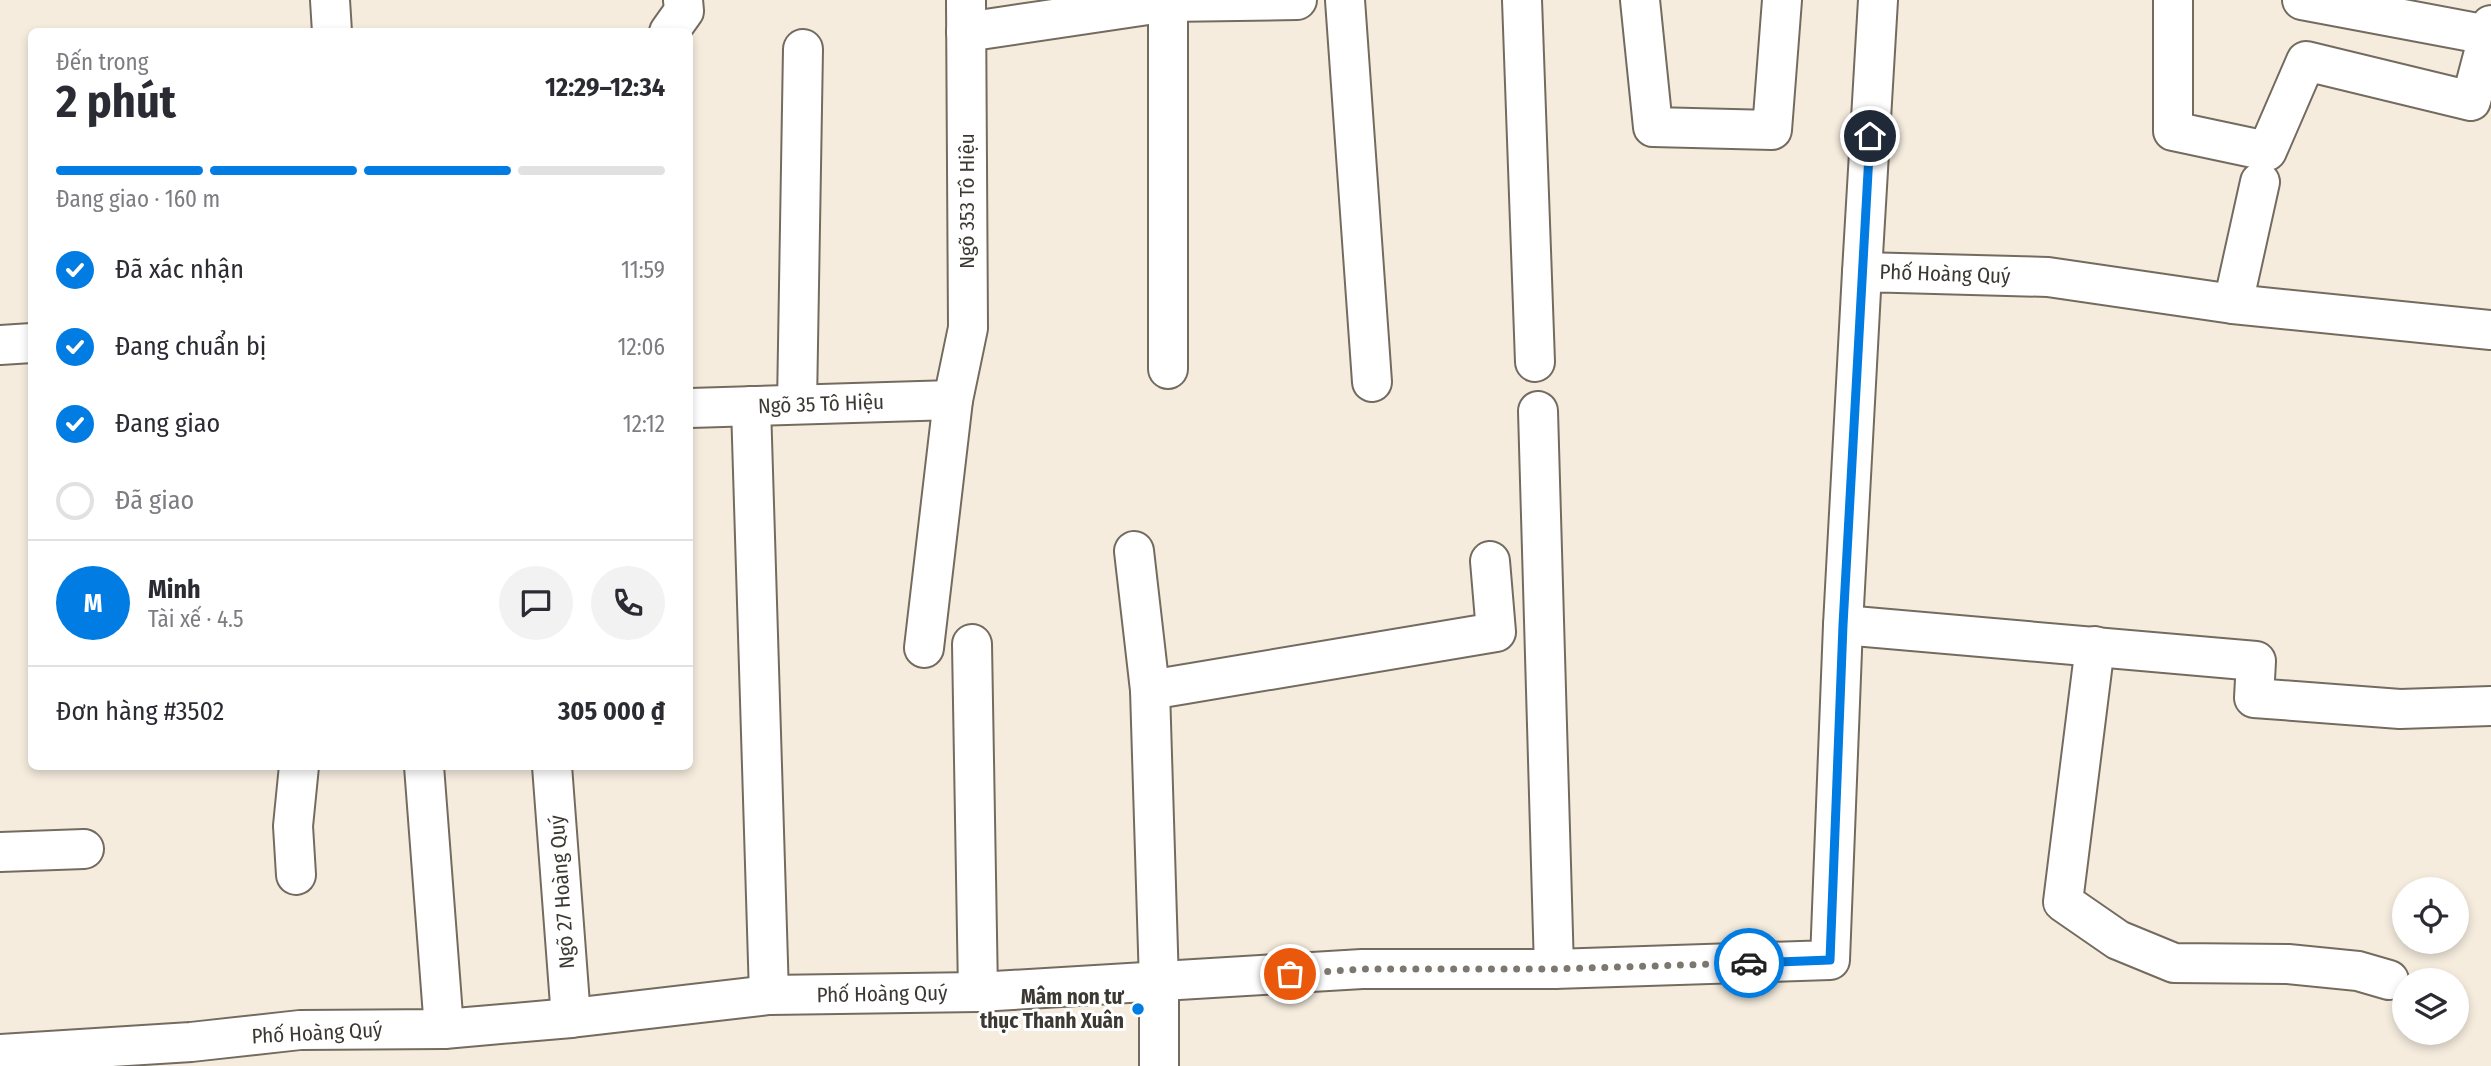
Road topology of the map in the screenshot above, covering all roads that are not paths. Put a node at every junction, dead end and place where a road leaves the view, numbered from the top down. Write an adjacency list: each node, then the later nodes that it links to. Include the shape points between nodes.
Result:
1 (330, 0): 13 (street)
2 (683, 0): 14 (street, via 684,11)
3 (1297, 0): 11 (street)
4 (1345, 0): 25 (street)
5 (1522, 0): 23 (street)
6 (1640, 0): 7 (street, via 1653,127 1772,130)
7 (1783, 0)
8 (1878, 0): 18 (street)
9 (2173, 0): 15 (street, via 2173,131 2267,151 2306,61 2471,101)
10 (2302, 0): 15 (street)
11 (1168, 1): 12 (street); 24 (street)
12 (966, 16): 26 (street, Ngõ 353 Tô Hiệu, via 968,328)
13 (332, 28)
14 (672, 28)
15 (2490, 30)
16 (803, 49): 27 (street)
17 (2260, 182): 19 (street)
18 (1862, 272): 19 (street, Phố Hoàng Quý, via 2048,277); 33 (street, Phố Hoàng Quý)
19 (2233, 304): 20 (street, Phố Hoàng Quý)
20 (2491, 330)
21 (28, 343): 22 (street)
22 (0, 345)
23 (1535, 362)
24 (1168, 369)
25 (1372, 382)
26 (953, 400): 27 (street, Ngõ 35 Tô Hiệu); 36 (street, Ngõ 353 Tô Hiệu)
27 (797, 404): 28 (street, Ngõ 35 Tô Hiệu)
28 (751, 406): 29 (street, Ngõ 35 Tô Hiệu); 49 (street)
29 (693, 408)
30 (1538, 411): 45 (street)
31 (1134, 551): 37 (street)
32 (1490, 561): 37 (street, via 1496,632)
33 (1843, 625): 35 (street); 45 (street, Phố Hoàng Quý, via 1830,960)
34 (972, 644): 48 (street)
35 (2095, 646): 38 (street, via 2256,661 2255,698 2400,709); 46 (street, via 2063,902 2118,940 2174,963 2288,964 2358,971)
36 (924, 648)
37 (1150, 690): 47 (street)
38 (2491, 706)
39 (299, 770): 44 (street, via 293,826)
40 (424, 770): 51 (street)
41 (552, 770): 50 (street, Ngõ 27 Hoàng Quý)
42 (84, 849): 43 (street)
43 (0, 852)
44 (296, 875)
45 (1554, 969): 47 (street, Phố Hoàng Quý, via 1362,969)
46 (2389, 980)
47 (1159, 983): 48 (street, Phố Hoàng Quý); 53 (street)
48 (978, 992): 49 (street, Phố Hoàng Quý)
49 (769, 995): 50 (street, Phố Hoàng Quý)
50 (571, 1018): 51 (street, Phố Hoàng Quý)
51 (444, 1029): 52 (street, Phố Hoàng Quý, via 300,1030)
52 (0, 1054)
53 (1159, 1066)

